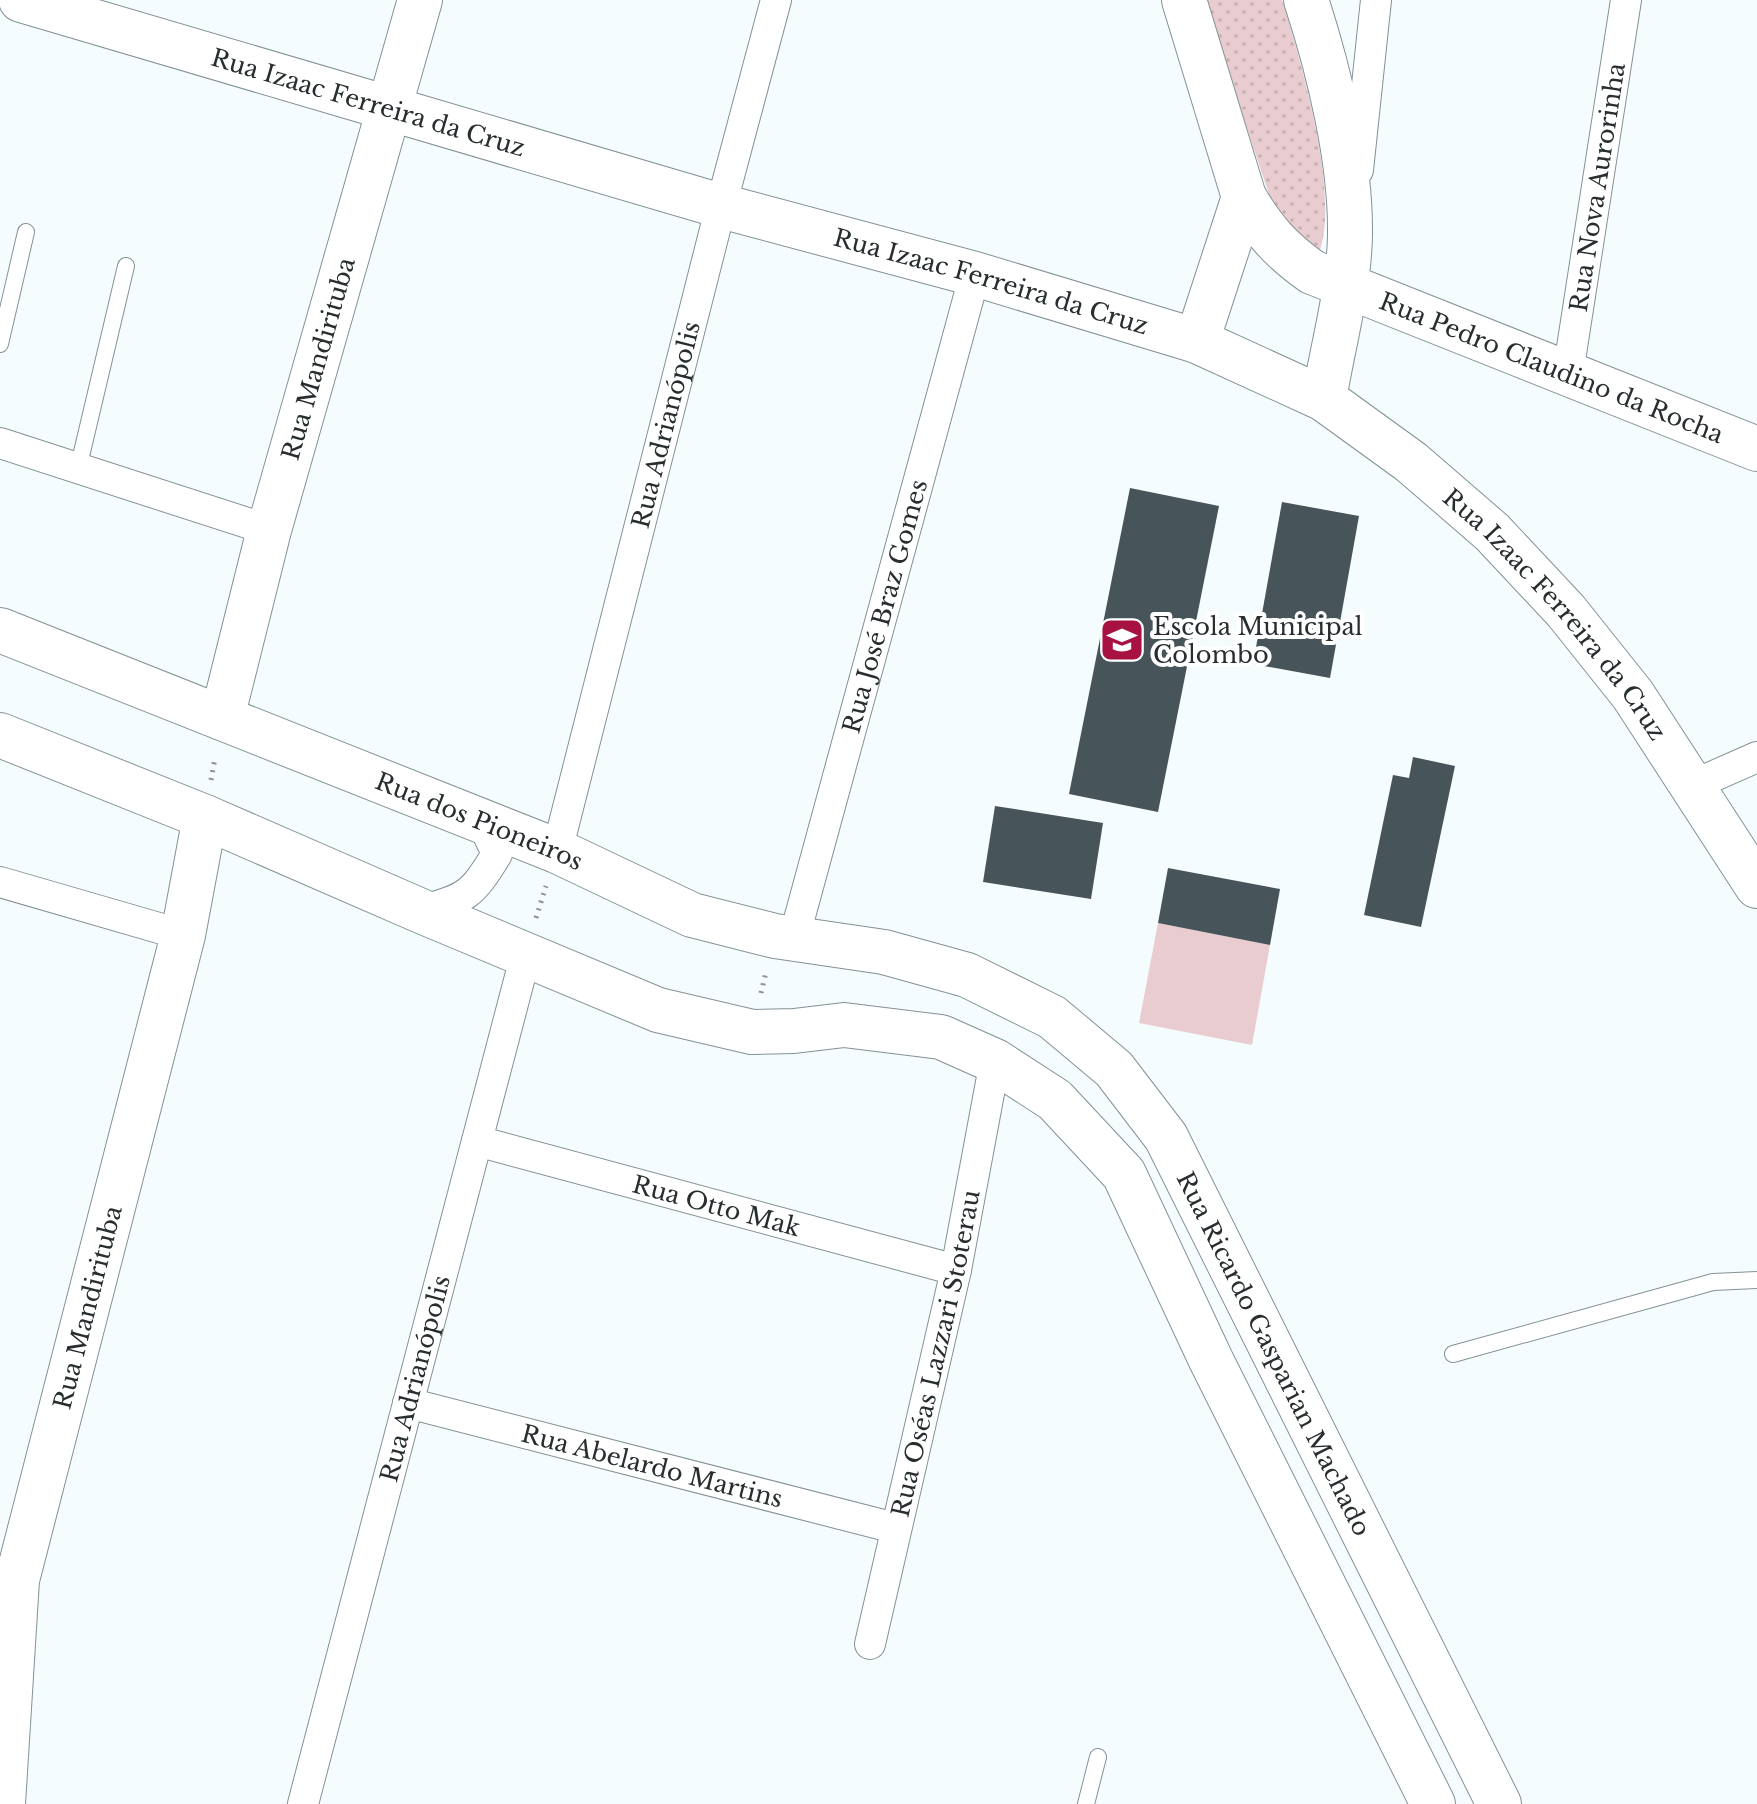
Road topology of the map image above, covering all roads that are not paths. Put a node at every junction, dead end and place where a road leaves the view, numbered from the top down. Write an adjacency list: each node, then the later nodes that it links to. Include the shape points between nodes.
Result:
1 (21, 0): 8 (street, Rua Izaac Ferreira da Cruz)
2 (420, 0): 8 (street, Rua Mandirituba)
3 (776, 0): 10 (street, Rua Adrianópolis)
4 (1184, 0): 9 (street, Rua Pedro Claudino da Rocha)
5 (1306, 0): 12 (street, via 1333,102)
6 (1376, 0): 12 (street)
7 (1626, 0): 18 (street, Rua Nova Aurorinha)
8 (390, 109): 10 (street, Rua Izaac Ferreira da Cruz); 23 (street, Rua Mandirituba)
9 (1244, 197): 15 (street, Rua Pedro Claudino da Rocha, via 1284,252 1312,272); 16 (street)
10 (721, 206): 14 (street, Rua Izaac Ferreira da Cruz); 31 (street, Rua Adrianópolis)
11 (26, 232): 17 (lane)
12 (1350, 235): 15 (street)
13 (126, 266): 22 (lane)
14 (975, 274): 16 (street, Rua Izaac Ferreira da Cruz); 36 (street, Rua José Braz Gomes)
15 (1345, 284): 18 (street, Rua Pedro Claudino da Rocha); 19 (street)
16 (1197, 341): 19 (street, Rua Izaac Ferreira da Cruz)
17 (0, 344)
18 (1568, 373): 21 (street, Rua Pedro Claudino da Rocha)
19 (1324, 399): 28 (street, Rua Izaac Ferreira da Cruz, via 1411,462 1492,532 1566,611 1633,695)
20 (0, 443): 22 (street)
21 (1757, 449)
22 (78, 469): 23 (street)
23 (269, 530): 25 (street, Rua Mandirituba)
24 (0, 630): 25 (street, Rua dos Pioneiros)
25 (222, 718): 30 (street, Rua dos Pioneiros)
26 (0, 735): 29 (street)
27 (1757, 757): 28 (street)
28 (1691, 786): 33 (street, Rua Izaac Ferreira da Cruz)
29 (205, 817): 34 (street); 35 (street, Rua Mandirituba)
30 (482, 822): 31 (street, Rua dos Pioneiros); 34 (street, via 497,854 480,881 462,899)
31 (557, 851): 36 (street, Rua dos Pioneiros, via 692,915)
32 (0, 882): 35 (street)
33 (1757, 886)
34 (421, 911): 37 (street)
35 (183, 935): 46 (street, Rua Mandirituba)
36 (784, 937): 38 (street, Rua dos Pioneiros, via 884,952)
37 (526, 954): 39 (street, via 658,1010 752,1032 844,1025 941,1037); 40 (street, Rua Adrianópolis)
38 (967, 975): 53 (street, Rua Ricardo Gasparian Machado, via 1052,1017 1114,1069 1166,1137)
39 (995, 1061): 41 (street, Rua Oséas Lazzari Stoterau); 52 (street, via 1055,1100 1124,1174)
40 (477, 1141): 41 (street, Rua Otto Mak); 44 (street, Rua Adrianópolis)
41 (956, 1270): 45 (street, Rua Oséas Lazzari Stoterau)
42 (1757, 1280): 43 (lane, via 1713,1282)
43 (1453, 1354)
44 (408, 1403): 45 (street, Rua Abelardo Martins); 50 (street, Rua Adrianópolis)
45 (895, 1528): 47 (street, Rua Oséas Lazzari Stoterau)
46 (10, 1568): 49 (street, Rua Mandirituba)
47 (870, 1644)
48 (1098, 1757): 51 (lane)
49 (3, 1804)
50 (303, 1804)
51 (1086, 1804)
52 (1433, 1804)
53 (1499, 1804)

